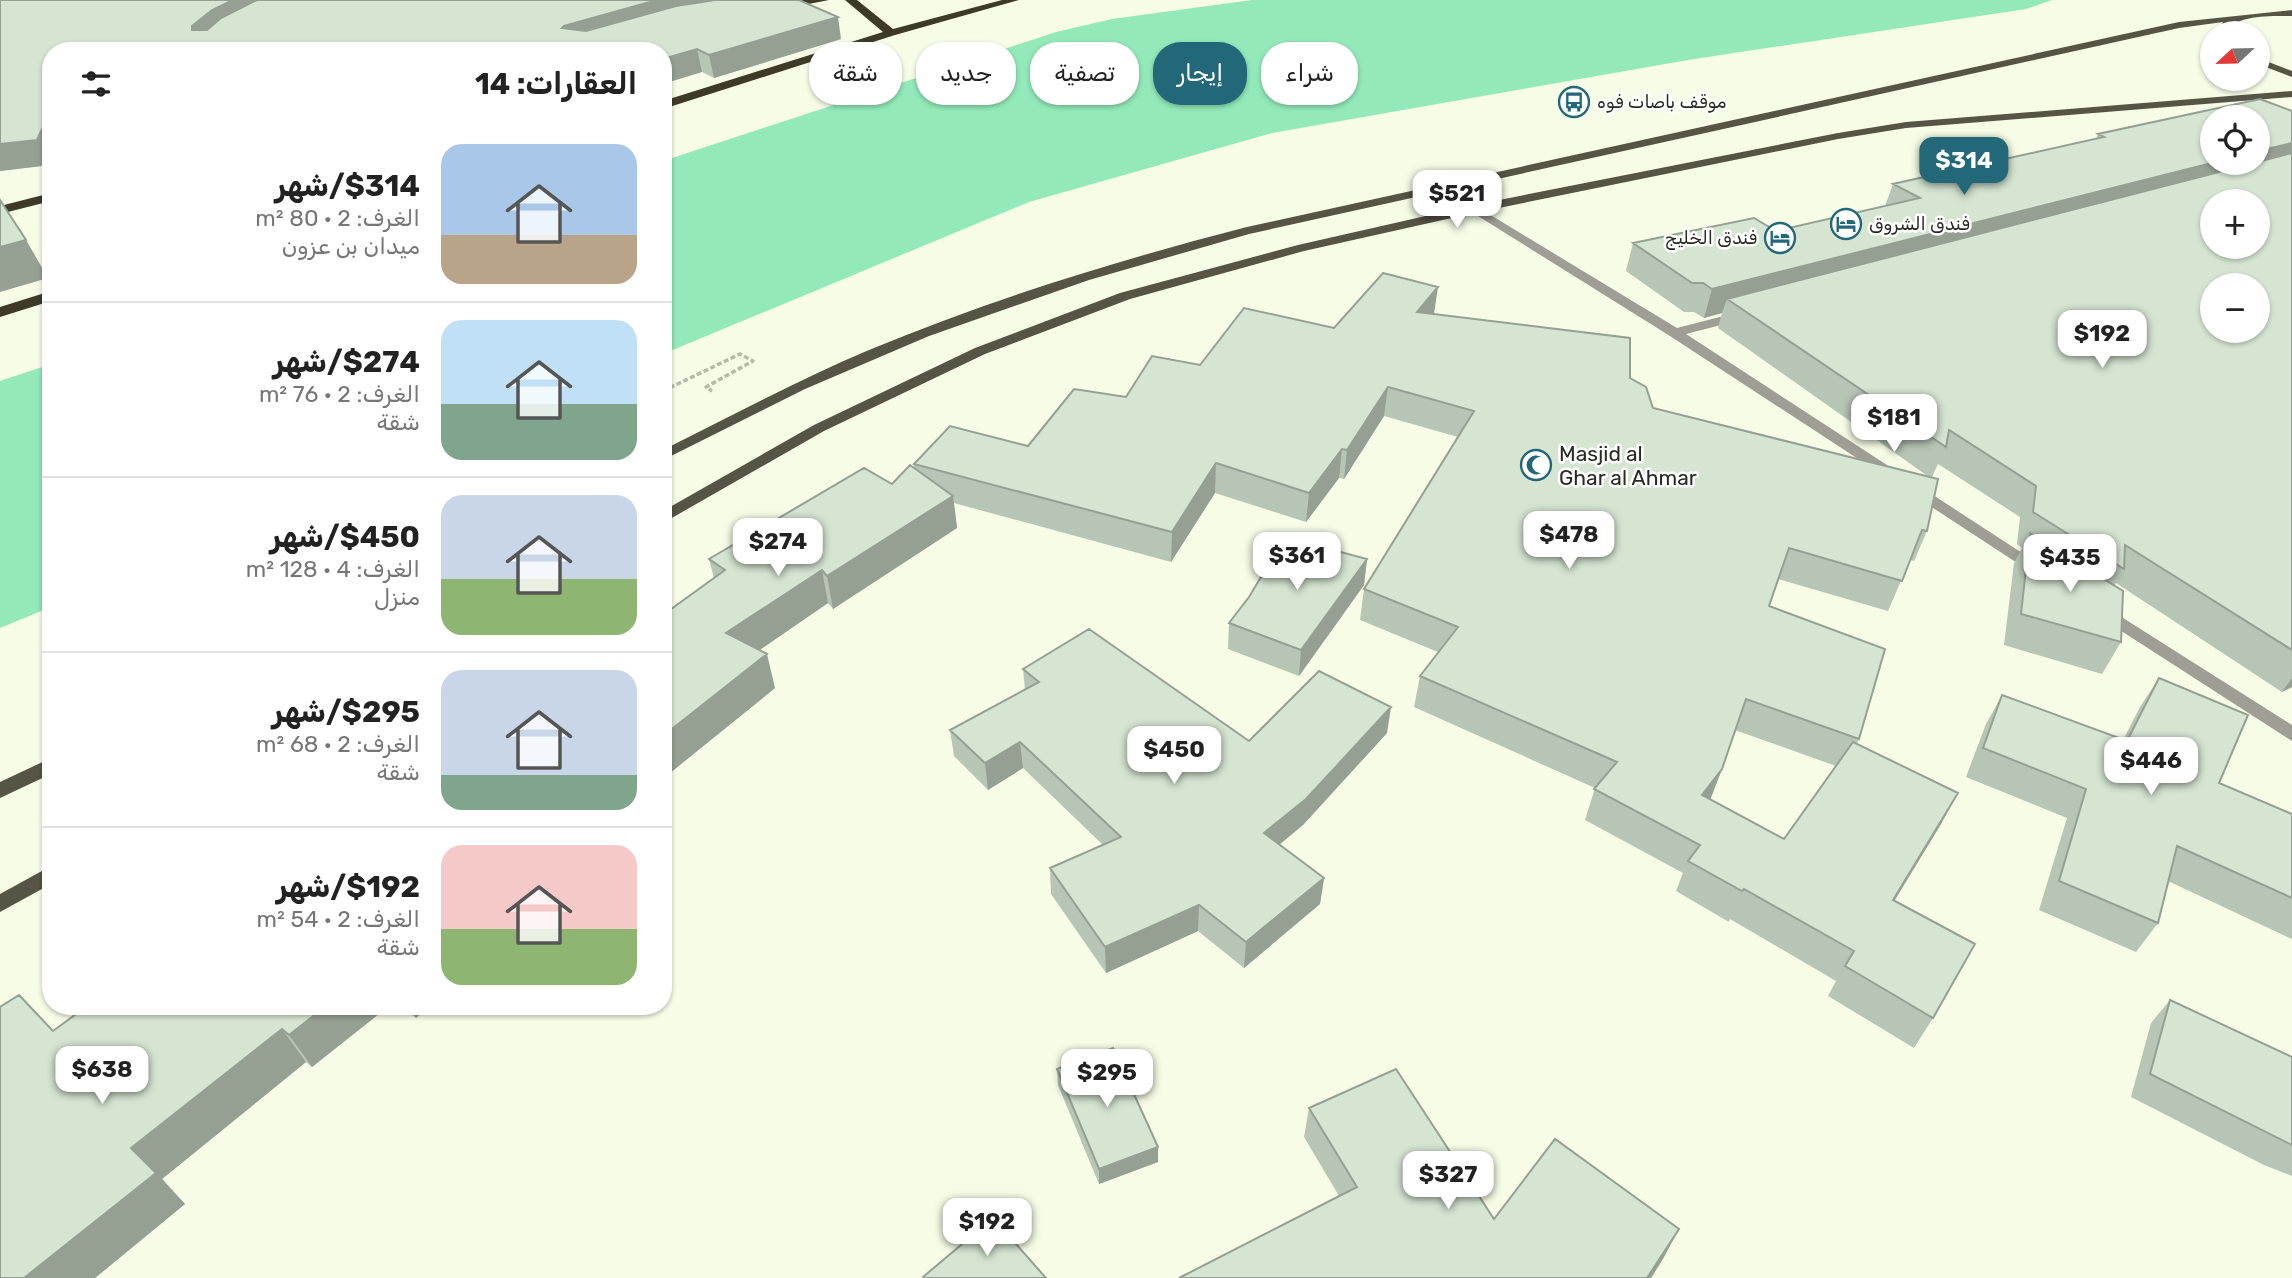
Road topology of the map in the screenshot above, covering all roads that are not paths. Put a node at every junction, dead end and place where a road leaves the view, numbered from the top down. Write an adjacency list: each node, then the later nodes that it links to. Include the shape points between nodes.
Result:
1 (824, 0): 5 (highway)
2 (850, 0): 10 (highway)
3 (1014, 0): 10 (highway)
4 (2265, 0): 7 (main road)
5 (771, 8)
6 (2292, 13): 7 (main road)
7 (2264, 14): 8 (main road)
8 (2237, 18): 9 (main road); 22 (main road, via 2179,25 1247,231 1098,272 955,321 820,376)
9 (2231, 21)
10 (891, 33): 14 (highway)
11 (2270, 66): 12 (main road)
12 (2292, 74)
13 (2292, 94): 16 (main road, via 1906,125)
14 (672, 101)
15 (42, 199): 17 (highway)
16 (1474, 209): 21 (street); 23 (main road, via 1302,248 1100,305 980,351 819,428)
17 (0, 210)
18 (42, 299): 19 (highway)
19 (0, 312)
20 (1756, 312): 21 (street)
21 (1675, 333): 24 (street)
22 (672, 452)
23 (672, 513)
24 (2048, 575)
25 (2082, 598): 26 (street)
26 (2292, 734)
27 (42, 770): 28 (main road)
28 (0, 791)
29 (42, 879): 30 (main road)
30 (0, 904)

